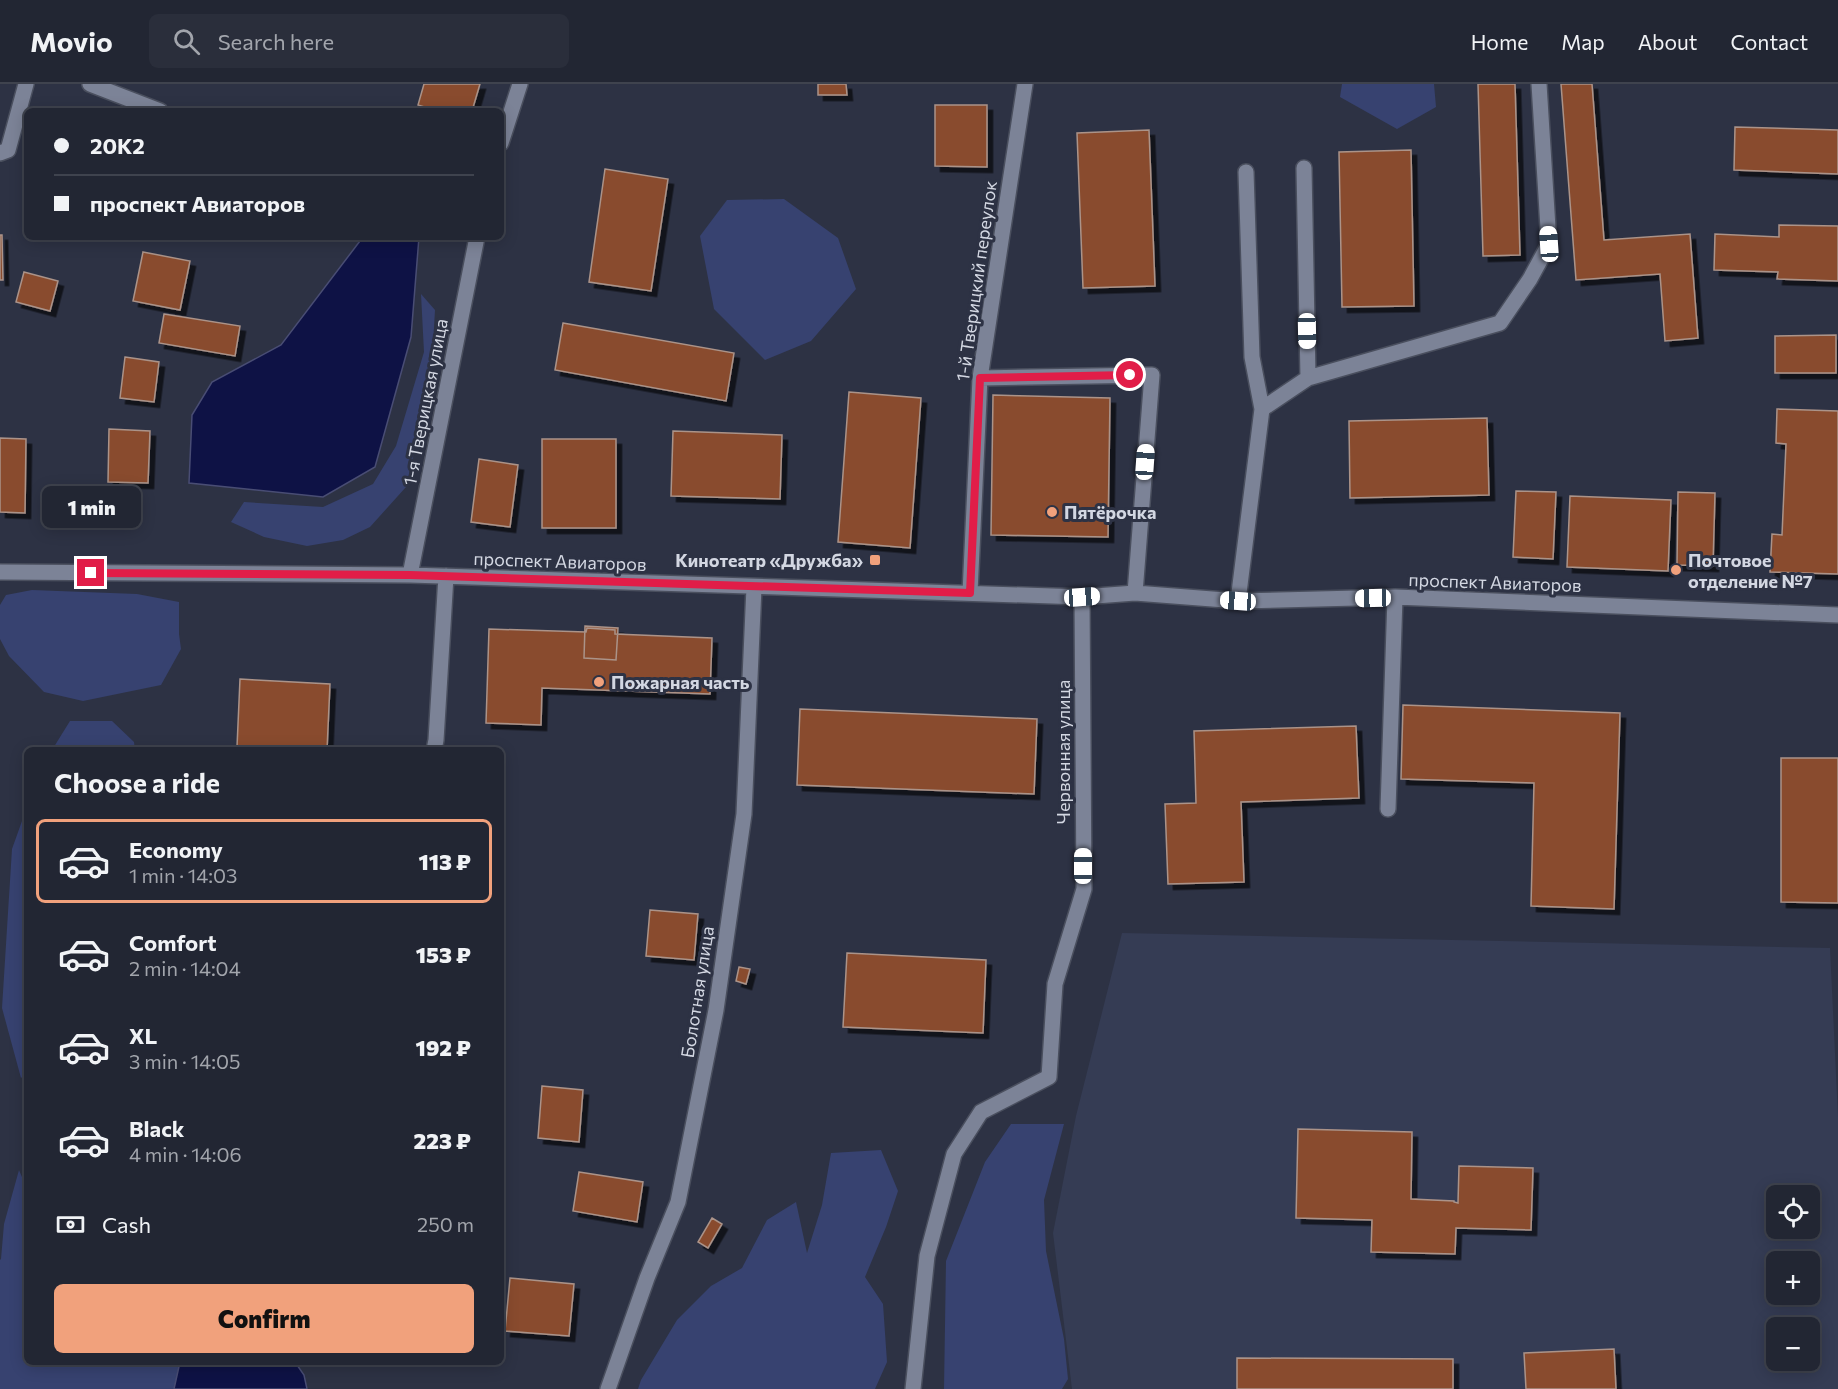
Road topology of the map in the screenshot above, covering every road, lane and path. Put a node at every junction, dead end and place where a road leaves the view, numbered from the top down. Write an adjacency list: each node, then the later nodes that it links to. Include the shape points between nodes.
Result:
1 (26, 84): 8 (street, via 8,150)
2 (90, 84): 6 (street)
3 (520, 84): 7 (street)
4 (1025, 84): 12 (street, 1-й Тверицкий переулок)
5 (1539, 84): 13 (street, via 1549,244 1500,323)
6 (152, 108)
7 (504, 134)
8 (0, 153)
9 (1304, 168): 13 (street)
10 (1246, 172): 14 (street, via 1252,357)
11 (476, 240): 16 (street, 1-я Тверицкая улица)
12 (980, 378): 19 (street, 1-й Тверицкий переулок); 20 (street, via 1152,375)
13 (1308, 378): 14 (street)
14 (1262, 409): 23 (street)
15 (0, 572): 16 (street, проспект Авиаторов)
16 (410, 575): 17 (street, проспект Авиаторов)
17 (446, 576): 18 (street, проспект Авиаторов); 25 (street)
18 (754, 587): 19 (street, проспект Авиаторов); 28 (street, Болотная улица, via 744,814 716,1010 678,1202)
19 (970, 593): 21 (street, проспект Авиаторов)
20 (1135, 593): 21 (street, проспект Авиаторов); 23 (street, проспект Авиаторов)
21 (1082, 597): 27 (street, Червонная улица, via 1084,890 1055,984 1049,1077 981,1112 954,1154 927,1256)
22 (1395, 597): 23 (street, проспект Авиаторов); 24 (street, проспект Авиаторов); 26 (street)
23 (1238, 601)
24 (1838, 615)
25 (435, 747)
26 (1388, 809)
27 (911, 1385)
28 (608, 1389)

